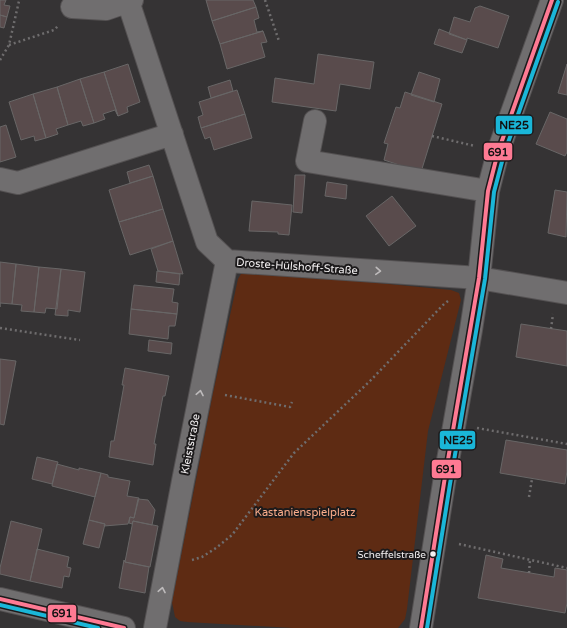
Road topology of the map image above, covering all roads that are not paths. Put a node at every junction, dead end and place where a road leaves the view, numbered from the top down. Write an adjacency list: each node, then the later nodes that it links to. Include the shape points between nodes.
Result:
1 (552, 0): 7 (street, via 498,152)
2 (130, 1): 3 (street, via 106,9); 5 (street, Droste-Hülshoff-Straße)
3 (72, 7)
4 (315, 121): 7 (street, via 307,161)
5 (172, 134): 6 (street, via 18,183); 8 (street, Droste-Hülshoff-Straße, via 207,242)
6 (0, 179)
7 (488, 191): 9 (street)
8 (227, 261): 9 (street, Droste-Hülshoff-Straße, one-way to 9); 13 (street, Kleiststraße, one-way to 8)
9 (479, 278): 10 (street, Droste-Hülshoff-Straße); 14 (street)
10 (567, 294)
11 (0, 599): 12 (street)
12 (124, 628)
13 (155, 628)
14 (422, 628)

